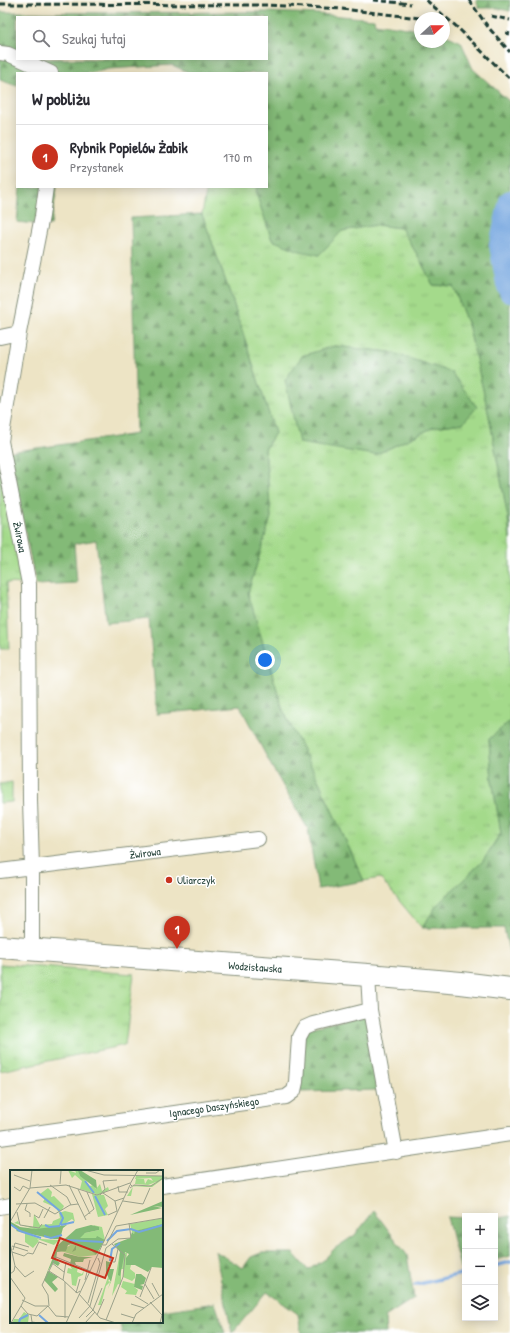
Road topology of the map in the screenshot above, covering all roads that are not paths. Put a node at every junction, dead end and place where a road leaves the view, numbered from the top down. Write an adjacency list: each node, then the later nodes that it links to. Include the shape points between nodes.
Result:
1 (0, 53): 2 (street)
2 (16, 58)
3 (22, 60): 4 (street)
4 (49, 72)
5 (46, 188): 6 (street, Żwirowa)
6 (19, 333): 7 (street); 9 (street, Żwirowa, via 1,441 29,584)
7 (0, 337)
8 (258, 839): 9 (street, Żwirowa)
9 (32, 867): 10 (street, Żwirowa); 12 (street, Żwirowa)
10 (0, 871)
11 (0, 947): 12 (main road, Wodzisławska)
12 (32, 950): 13 (main road, Wodzisławska)
13 (368, 975): 14 (main road, Wodzisławska); 15 (street)
14 (510, 989)
15 (370, 1010): 17 (street, Ignacego Daszyńskiego, via 304,1028 299,1037 294,1091 286,1097); 18 (street)
16 (510, 1134): 18 (street)
17 (0, 1138)
18 (396, 1152): 19 (street)
19 (163, 1186)
20 (10, 1205): 21 (street)
21 (0, 1207)

